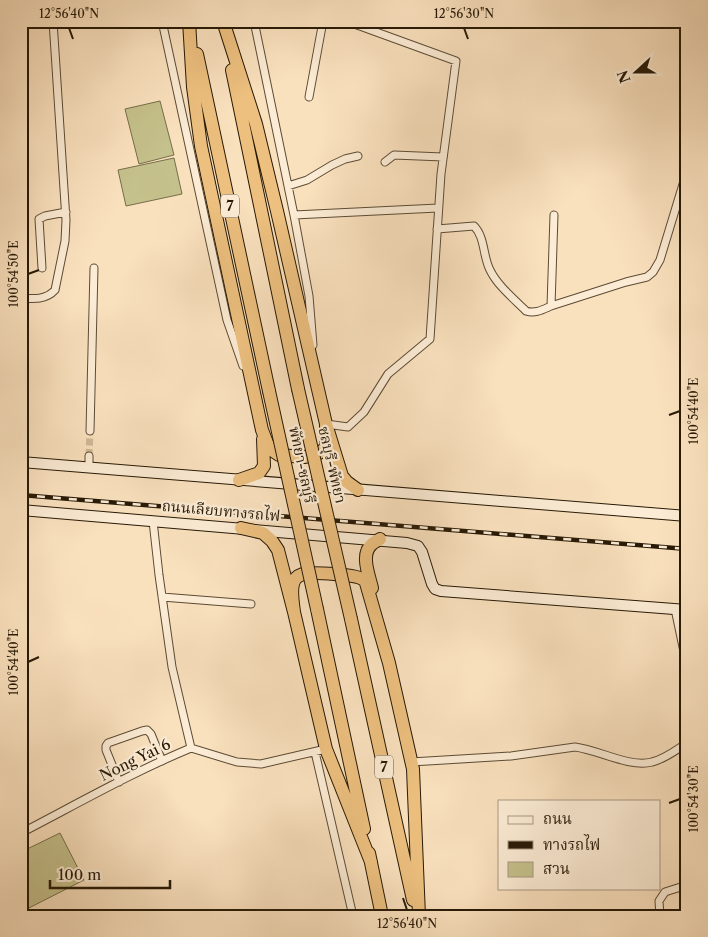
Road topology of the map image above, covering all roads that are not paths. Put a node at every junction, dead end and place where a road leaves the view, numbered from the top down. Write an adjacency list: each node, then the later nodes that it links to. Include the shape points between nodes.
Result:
1 (53, 21): 15 (street)
2 (162, 21): 24 (street, via 227,320)
3 (190, 21): 24 (highway, via 193,87 201,146); 52 (highway, พัทยา-ชลบุรี / 7, bridge)
4 (223, 21): 23 (highway, via 256,124); 56 (highway, ชลบุรี-พัทยา / 7, bridge, via 296,380)
5 (254, 21): 13 (street)
6 (323, 21): 8 (street)
7 (352, 22): 10 (street, via 456,61)
8 (308, 97)
9 (358, 156): 13 (street)
10 (444, 157): 11 (street, via 394,155); 14 (street)
11 (385, 162)
12 (687, 171): 22 (street, via 660,260 647,277)
13 (288, 186): 16 (street)
14 (438, 208): 16 (street); 18 (street)
15 (66, 212): 19 (street, via 39,219); 21 (street, via 65,241 54,290 42,299)
16 (294, 215): 23 (street, via 309,296)
17 (554, 215): 22 (street)
18 (437, 228): 22 (street, via 474,226 490,272 497,281 526,311 540,312); 25 (street, via 430,339 388,374 364,412 348,427)
19 (42, 268)
20 (94, 268): 27 (street)
21 (21, 298)
22 (551, 306)
23 (315, 377): 25 (highway)
24 (256, 402): 26 (highway)
25 (326, 424): 26 (highway, via 326,447 304,458 274,453); 32 (highway, via 342,476)
26 (262, 430): 31 (highway, via 264,466 259,473)
27 (90, 431)
28 (89, 456): 30 (street)
29 (21, 462): 30 (street)
30 (89, 468): 31 (street)
31 (239, 480): 32 (street)
32 (358, 490): 34 (street)
33 (21, 510): 35 (street, ถนนเลียบทางรถไฟ)
34 (687, 516)
35 (153, 521): 36 (street, ถนนเลียบทางรถไฟ); 38 (street)
36 (242, 528): 37 (street, ถนนเลียบทางรถไฟ); 42 (highway, via 263,534 276,547)
37 (380, 539): 40 (street, ถนนเลียบทางรถไฟ, via 418,546 432,584 441,591); 43 (highway, via 367,550 366,558)
38 (162, 598): 39 (street); 46 (street, via 173,671)
39 (251, 604)
40 (675, 609): 41 (street, ถนนเลียบทางรถไฟ); 44 (street)
41 (687, 610)
42 (294, 612): 43 (highway, via 294,580 302,574 362,579 368,587); 47 (highway)
43 (389, 663): 49 (highway)
44 (687, 666)
45 (687, 743): 49 (street, via 671,754 642,764 575,747 511,756)
46 (191, 748): 47 (street, Nong Yai 6, via 237,762 261,764); 48 (street, Nong Yai 6)
47 (320, 750): 52 (highway); 54 (street)
48 (162, 761): 50 (street, Nong Yai 6); 50 (street, via 147,730 108,743 106,750)
49 (411, 762): 56 (highway)
50 (119, 782): 51 (street, Nong Yai 6)
51 (21, 833)
52 (371, 862): 55 (highway, พัทยา-ชลบุรี / 7)
53 (687, 885): 57 (street, via 665,892 659,902)
54 (353, 916)
55 (382, 916)
56 (418, 916)
57 (660, 916)

